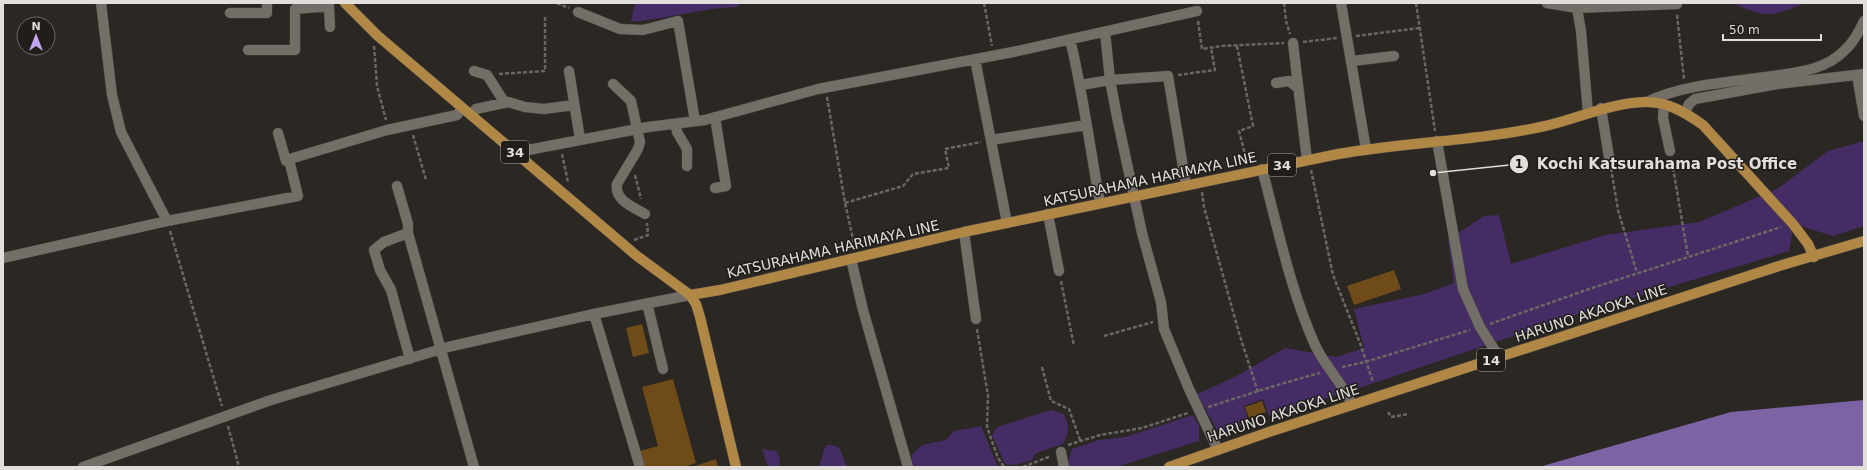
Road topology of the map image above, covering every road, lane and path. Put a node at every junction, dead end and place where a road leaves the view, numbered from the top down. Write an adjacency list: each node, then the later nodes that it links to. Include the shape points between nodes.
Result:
1 (101, 3): 83 (street, via 112,95 120,127)
2 (267, 3): 14 (street, via 267,13)
3 (984, 3): 25 (path)
4 (1284, 3): 21 (path)
5 (1341, 3): 28 (street)
6 (1416, 3): 61 (path)
7 (1547, 3): 11 (street)
8 (347, 4): 19 (main road, 34)
9 (1670, 4): 11 (street); 40 (path)
10 (316, 5): 17 (street, via 329,6); 24 (street, via 295,9 295,50)
11 (1577, 8): 48 (street)
12 (1197, 11): 18 (street)
13 (578, 12): 52 (street, via 620,29 643,30 678,21)
14 (230, 13)
15 (545, 17): 31 (path, via 545,70)
16 (1864, 21): 40 (street, via 1844,52 1820,66 1800,72)
17 (330, 27)
18 (1105, 32): 20 (street); 34 (street)
19 (378, 36): 45 (main road, 34); 56 (path, via 374,41 377,86)
20 (1070, 39): 25 (street); 37 (street)
21 (1293, 43): 39 (street)
22 (1237, 46): 71 (path, via 1253,126 1239,131)
23 (1211, 48): 33 (path, via 1215,70)
24 (248, 50)
25 (994, 56): 27 (street)
26 (1394, 56): 28 (street)
27 (976, 59): 38 (street); 60 (street)
28 (1352, 61): 63 (street)
29 (474, 70): 31 (street)
30 (569, 71): 44 (street)
31 (487, 75): 42 (street)
32 (1861, 75): 47 (street, via 1778,84 1695,99); 50 (street)
33 (1168, 76): 34 (street); 74 (street)
34 (1110, 80): 37 (street); 77 (street)
35 (1276, 82): 39 (street, via 1289,81)
36 (613, 84): 57 (street, via 631,101)
37 (1081, 85): 55 (street)
38 (826, 88): 51 (street); 79 (path)
39 (1298, 88): 68 (street)
40 (1684, 90): 41 (street, via 1662,95)
41 (1647, 102): 43 (main road, KATSURAHAMA HARIMAYA LINE / 34); 46 (main road, KATSURAHAMA HARIMAYA LINE / 34)
42 (505, 103): 44 (street, via 512,102 525,107 544,109); 49 (street, via 476,109)
43 (1664, 104): 47 (main road, KATSURAHAMA HARIMAYA LINE / 34); 64 (street, via 1663,118)
44 (574, 105): 59 (street)
45 (462, 108): 49 (main road, 34); 54 (street, via 457,115)
46 (1601, 108): 48 (main road, KATSURAHAMA HARIMAYA LINE / 34); 66 (street)
47 (1685, 112): 85 (main road, KATSURAHAMA HARIMAYA LINE / 34, via 1703,125)
48 (1588, 113): 61 (main road, KATSURAHAMA HARIMAYA LINE / 34, via 1546,126)
49 (471, 115): 65 (main road, 34)
50 (1864, 116)
51 (715, 117): 52 (street); 76 (street, via 726,186)
52 (695, 121): 53 (street)
53 (676, 124): 57 (street); 69 (street, via 677,132 687,149)
54 (410, 125): 56 (street); 72 (path)
55 (1086, 125): 60 (street); 80 (street)
56 (388, 130): 67 (street)
57 (636, 130): 59 (street); 81 (street, via 640,142 638,149 616,190 619,197)
58 (278, 133): 67 (street, via 286,161)
59 (580, 139): 62 (street)
60 (991, 140): 79 (path, via 945,148 949,168 913,174 903,186); 84 (street)
61 (1437, 141): 63 (main road, KATSURAHAMA HARIMAYA LINE / 34); 100 (street, via 1463,289)
62 (560, 143): 65 (street, via 528,150); 78 (path, via 569,189)
63 (1366, 149): 68 (main road, KATSURAHAMA HARIMAYA LINE / 34)
64 (1670, 151): 89 (path)
65 (520, 156): 78 (main road, 34)
66 (1609, 158): 94 (path, via 1618,210)
67 (289, 160): 83 (street, via 298,196)
68 (1307, 160): 70 (main road, KATSURAHAMA HARIMAYA LINE / 34); 106 (path, via 1313,176 1333,275)
69 (687, 166)
70 (1262, 169): 71 (main road, KATSURAHAMA HARIMAYA LINE / 34); 109 (street, via 1294,292 1316,346)
71 (1249, 172): 73 (main road, KATSURAHAMA HARIMAYA LINE / 34)
72 (426, 180)
73 (1201, 182): 74 (main road, KATSURAHAMA HARIMAYA LINE / 34); 111 (path, via 1204,207)
74 (1186, 185): 77 (main road, KATSURAHAMA HARIMAYA LINE / 34)
75 (397, 186): 87 (street, via 408,224)
76 (715, 188)
77 (1135, 195): 80 (main road, KATSURAHAMA HARIMAYA LINE / 34); 99 (street)
78 (567, 196): 95 (main road, 34, via 637,256)
79 (845, 203): 92 (path)
80 (1100, 203): 82 (main road, KATSURAHAMA HARIMAYA LINE / 34)
81 (645, 214)
82 (1048, 214): 84 (main road, KATSURAHAMA HARIMAYA LINE / 34); 93 (street)
83 (167, 221): 91 (street); 116 (path)
84 (1007, 223): 86 (main road, KATSURAHAMA HARIMAYA LINE / 34)
85 (1793, 224): 89 (path); 90 (main road, KATSURAHAMA HARIMAYA LINE / 34)
86 (964, 232): 92 (main road, KATSURAHAMA HARIMAYA LINE / 34); 98 (street)
87 (408, 233): 103 (street); 105 (street, via 384,242 374,250 380,270 391,290)
88 (1864, 241): 90 (main road, HARUNO AKAOKA LINE / 14)
89 (1688, 256): 94 (path)
90 (1814, 257): 104 (main road, HARUNO AKAOKA LINE / 14)
91 (3, 258)
92 (854, 259): 95 (main road, KATSURAHAMA HARIMAYA LINE / 34); 125 (street, via 896,429)
93 (1059, 271): 102 (path)
94 (1636, 273): 100 (path)
95 (690, 295): 96 (street); 124 (main road, 34, via 700,317)
96 (647, 303): 97 (street); 108 (street)
97 (594, 314): 103 (street); 123 (street)
98 (976, 319): 126 (path, via 988,396 987,427 998,458)
99 (1163, 319): 101 (path); 113 (street, via 1164,329)
100 (1480, 327): 104 (street); 106 (path)
101 (1104, 336)
102 (1074, 346)
103 (441, 349): 105 (street); 122 (street)
104 (1499, 358): 112 (main road, HARUNO AKAOKA LINE / 14)
105 (410, 359): 116 (street, via 271,400)
106 (1365, 362): 109 (path); 110 (path)
107 (1042, 367): 117 (path, via 1051,401 1069,409)
108 (663, 369)
109 (1329, 370): 111 (path, via 1268,386); 112 (street, via 1347,392)
110 (1373, 382)
111 (1258, 392): 113 (path)
112 (1352, 405): 118 (main road, HARUNO AKAOKA LINE / 14)
113 (1199, 409): 117 (path, via 1142,428); 118 (street)
114 (1388, 412): 115 (path, via 1391,417)
115 (1408, 414)
116 (225, 417): 120 (street); 121 (path)
117 (1080, 440): 119 (path, via 1068,445)
118 (1218, 450): 129 (main road, HARUNO AKAOKA LINE / 14)
119 (1062, 452): 127 (path); 128 (street)
120 (83, 467)
121 (239, 467)
122 (474, 467)
123 (640, 467)
124 (736, 467)
125 (908, 467)
126 (1004, 467)
127 (1023, 467)
128 (1064, 467)
129 (1169, 467)

